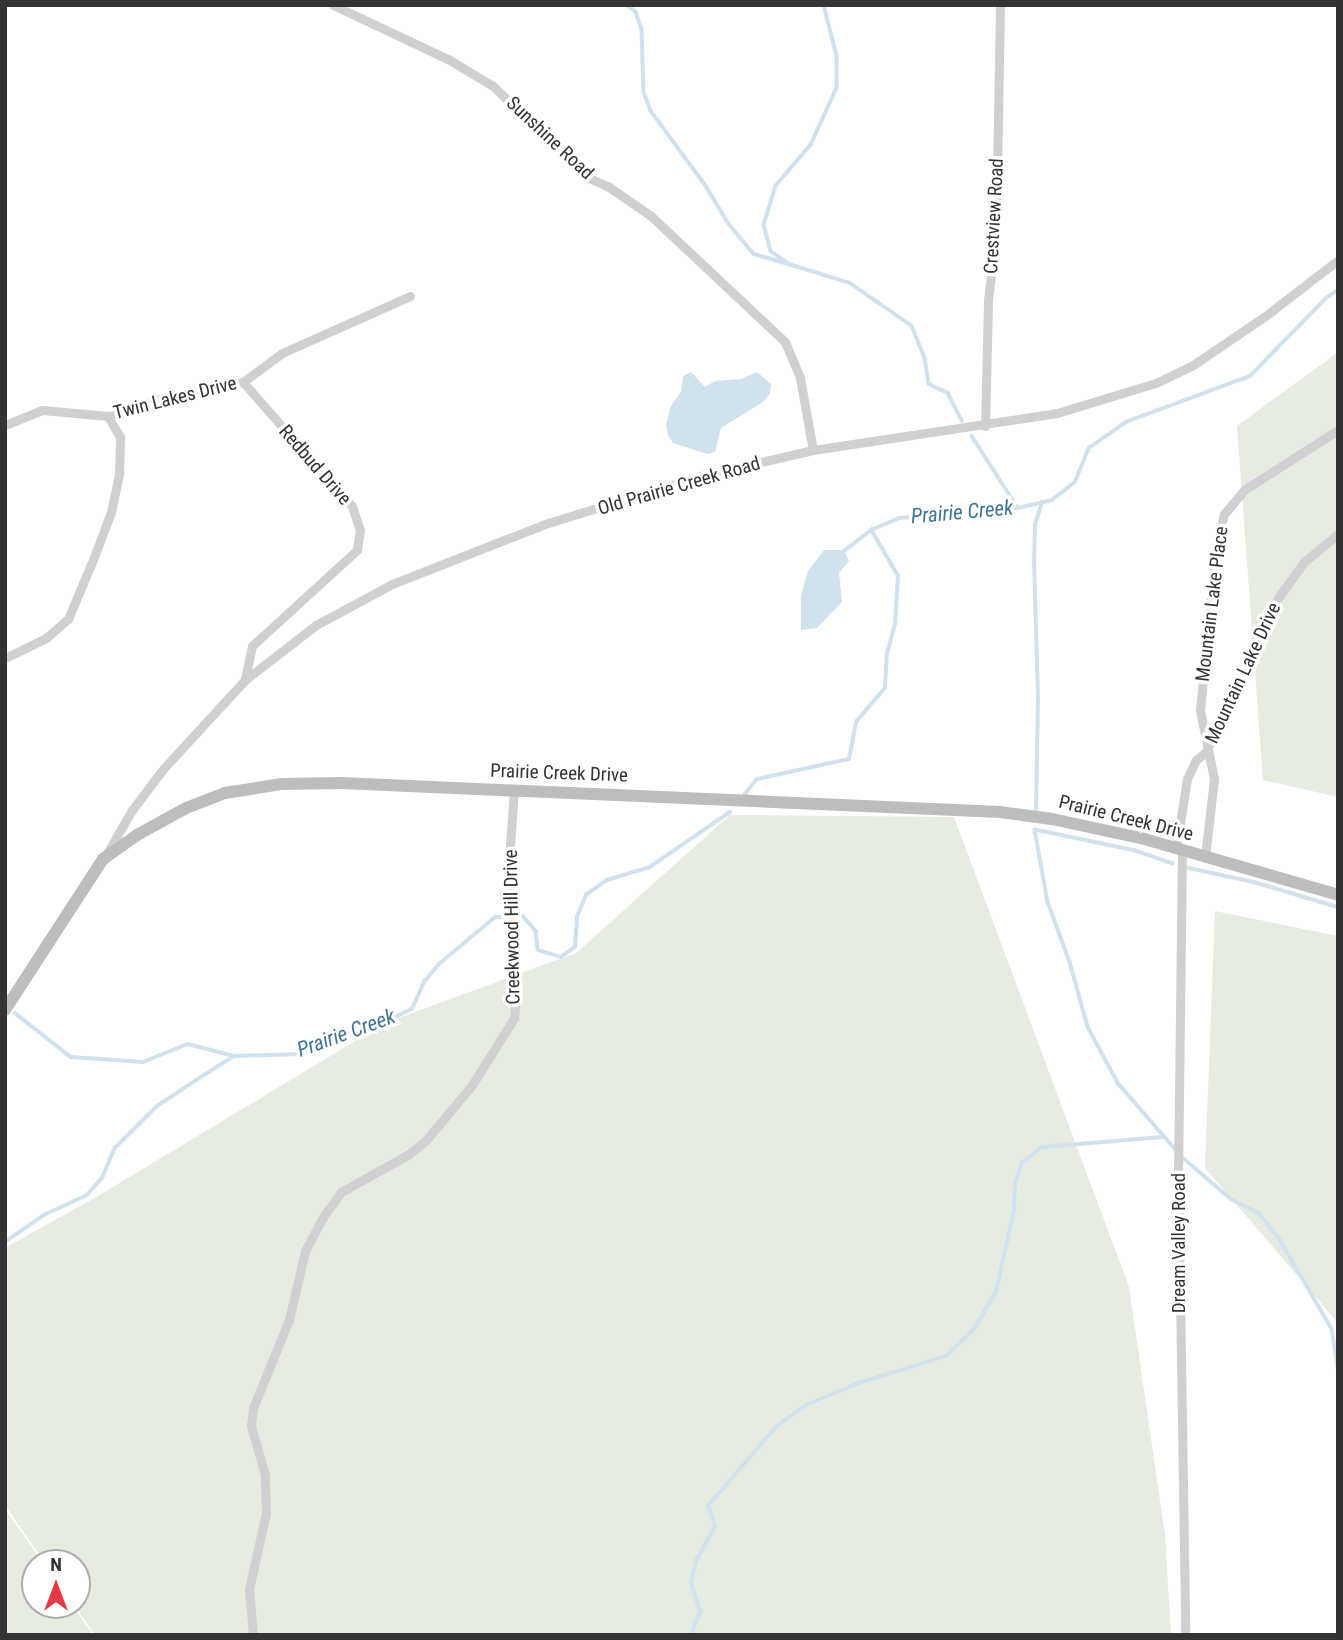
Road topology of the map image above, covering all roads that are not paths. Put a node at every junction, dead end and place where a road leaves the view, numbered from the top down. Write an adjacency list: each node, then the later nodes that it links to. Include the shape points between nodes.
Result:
1 (333, 5): 10 (street, Sunshine Road, via 448,59 493,86 590,178 651,215 785,342 800,377)
2 (1000, 5): 8 (street, Crestview Road, via 996,234 988,300)
3 (1338, 260): 8 (street, Old Prairie Creek Road, via 1193,365 1156,383 1058,413)
4 (410, 296): 5 (street, Twin Lakes Drive, via 282,353)
5 (243, 382): 6 (street, Twin Lakes Drive, via 163,398); 13 (street, Redbud Drive, via 352,506 360,530 357,550 252,646)
6 (108, 416): 7 (street, Twin Lakes Drive, via 42,411); 12 (street, via 120,437 119,473 94,558 68,618 46,638)
7 (5, 425)
8 (985, 426): 10 (street, Old Prairie Creek Road)
9 (1338, 430): 14 (street, Mountain Lake Place, via 1244,490 1224,514 1216,546 1200,710)
10 (813, 450): 13 (street, Old Prairie Creek Road, via 705,475 548,523 392,584 316,625)
11 (1338, 534): 14 (street, Mountain Lake Drive, via 1304,562 1279,595)
12 (5, 658)
13 (245, 680): 18 (street, Old Prairie Creek Road, via 164,768)
14 (1206, 752): 16 (street, Mountain Lake Drive, via 1196,760 1187,779); 17 (street, Mountain Lake Drive, via 1214,779)
15 (514, 791): 16 (main road, Prairie Creek Drive, via 1000,812 1095,827); 18 (main road, Prairie Creek Drive, via 341,783 236,791 186,808); 21 (street, Creekwood Hill Drive, via 508,872 517,986 514,1018 472,1085 426,1140 341,1192 323,1217 305,1251 289,1320 253,1408 251,1426 265,1475 266,1513 249,1589)
16 (1179, 850): 17 (main road, Prairie Creek Drive); 22 (street, Dream Valley Road)
17 (1205, 857): 19 (main road, Prairie Creek Drive)
18 (103, 859): 20 (main road, Prairie Creek Drive)
19 (1338, 895)
20 (5, 1010)
21 (253, 1635)
22 (1185, 1635)

